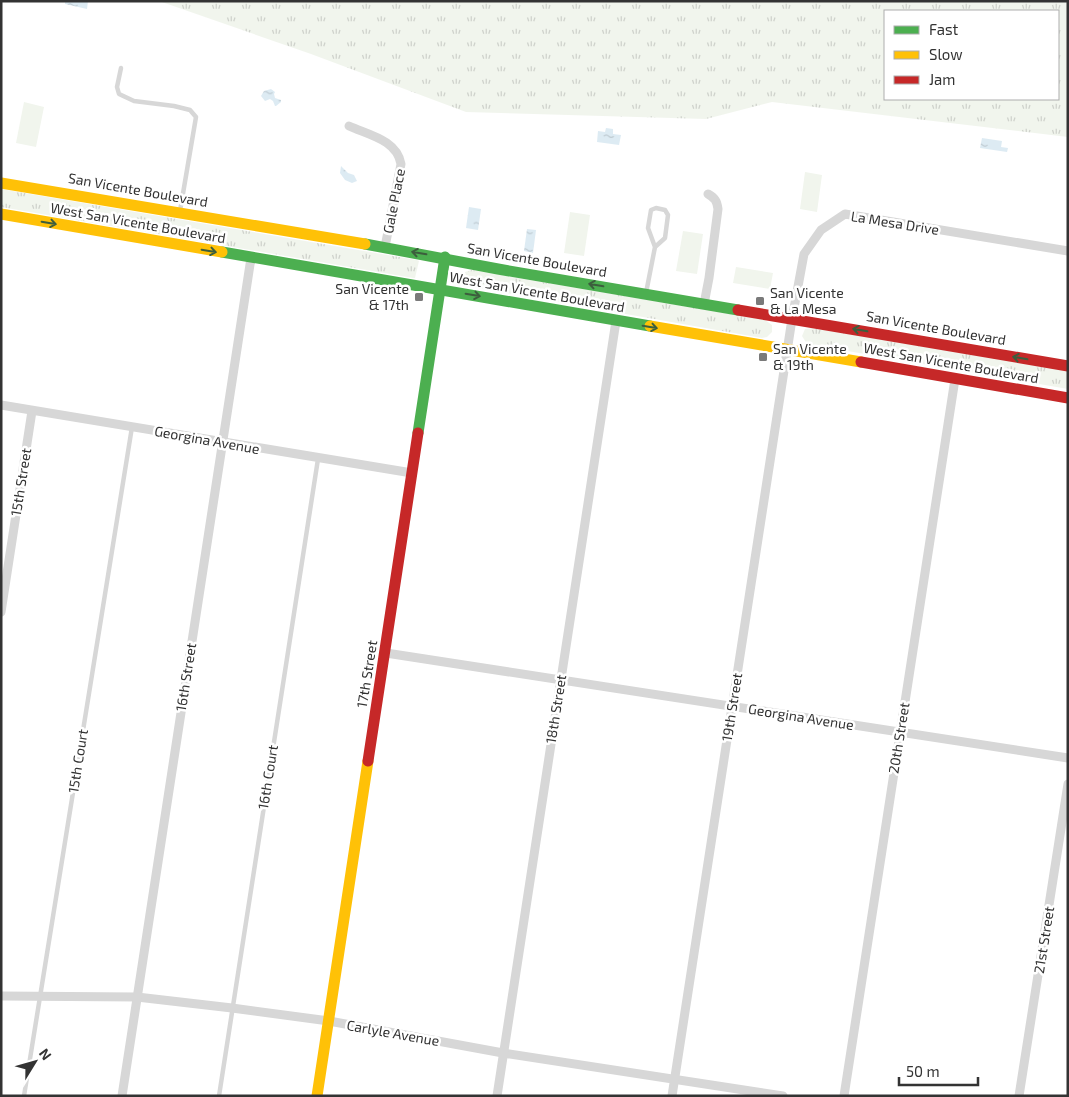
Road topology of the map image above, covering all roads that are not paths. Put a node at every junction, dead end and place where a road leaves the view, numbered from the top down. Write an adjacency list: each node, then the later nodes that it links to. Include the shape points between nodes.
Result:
1 (121, 68): 5 (lane, via 117,87 119,94 134,101 190,110 196,116)
2 (349, 126): 8 (street, Gale Place, via 388,143 400,155)
3 (1, 183): 5 (main road, San Vicente Boulevard)
4 (708, 194): 14 (street, via 717,202 718,209)
5 (180, 213): 8 (main road, San Vicente Boulevard)
6 (1, 214): 11 (main road, West San Vicente Boulevard, one-way to 11)
7 (655, 246): 7 (lane, via 648,228 651,210 656,208 666,210 668,215 665,238); 13 (lane)
8 (385, 247): 10 (main road, San Vicente Boulevard, one-way to 8)
9 (1068, 251): 15 (street, La Mesa Drive, via 845,214 821,230 804,254)
10 (445, 257): 12 (main road, 17th Street); 13 (main road, San Vicente Boulevard, one-way to 10)
11 (251, 258): 12 (main road, West San Vicente Boulevard); 24 (street, 16th Street)
12 (440, 290): 16 (main road, West San Vicente Boulevard, one-way to 16); 26 (main road, 17th Street)
13 (646, 293): 14 (main road, San Vicente Boulevard)
14 (704, 304): 15 (main road, San Vicente Boulevard)
15 (792, 319): 17 (street, 19th Street); 18 (main road, San Vicente Boulevard, one-way to 15)
16 (616, 321): 17 (main road, West San Vicente Boulevard, one-way to 17); 29 (street, 18th Street)
17 (787, 350): 19 (main road, West San Vicente Boulevard); 30 (street, 19th Street)
18 (1068, 366)
19 (954, 379): 20 (main road, West San Vicente Boulevard); 31 (street, 20th Street)
20 (1068, 398)
21 (1, 405): 22 (street, Georgina Avenue)
22 (32, 410): 23 (street, Georgina Avenue); 27 (street, 15th Street)
23 (132, 427): 24 (street, Georgina Avenue); 35 (lane, 15th Court)
24 (222, 443): 25 (street, Georgina Avenue); 36 (street, 16th Street)
25 (318, 459): 26 (street, Georgina Avenue); 37 (lane, 16th Court)
26 (412, 473): 28 (main road, 17th Street)
27 (1, 612)
28 (386, 653): 29 (street, Georgina Avenue); 38 (main road, 17th Street)
29 (561, 680): 30 (street, Georgina Avenue); 39 (street, 18th Street)
30 (732, 706): 31 (street, Georgina Avenue); 40 (street, 19th Street)
31 (900, 732): 32 (street, Georgina Avenue); 48 (street, 20th Street)
32 (1068, 758)
33 (1068, 784): 49 (street, 21st Street)
34 (1, 996): 35 (street, Carlyle Avenue)
35 (40, 996): 36 (street, Carlyle Avenue); 41 (lane, 15th Court)
36 (137, 997): 37 (street, Carlyle Avenue); 42 (street, 16th Street)
37 (232, 1008): 38 (street, Carlyle Avenue); 43 (lane, 16th Court)
38 (329, 1021): 39 (street, Carlyle Avenue); 44 (main road, 17th Street)
39 (503, 1053): 40 (street, Carlyle Avenue); 45 (street, 18th Street)
40 (675, 1079): 46 (street, 19th Street); 47 (street, Carlyle Avenue)
41 (24, 1096)
42 (122, 1096)
43 (219, 1096)
44 (317, 1096)
45 (497, 1096)
46 (672, 1096)
47 (783, 1096)
48 (844, 1096)
49 (1020, 1096)

